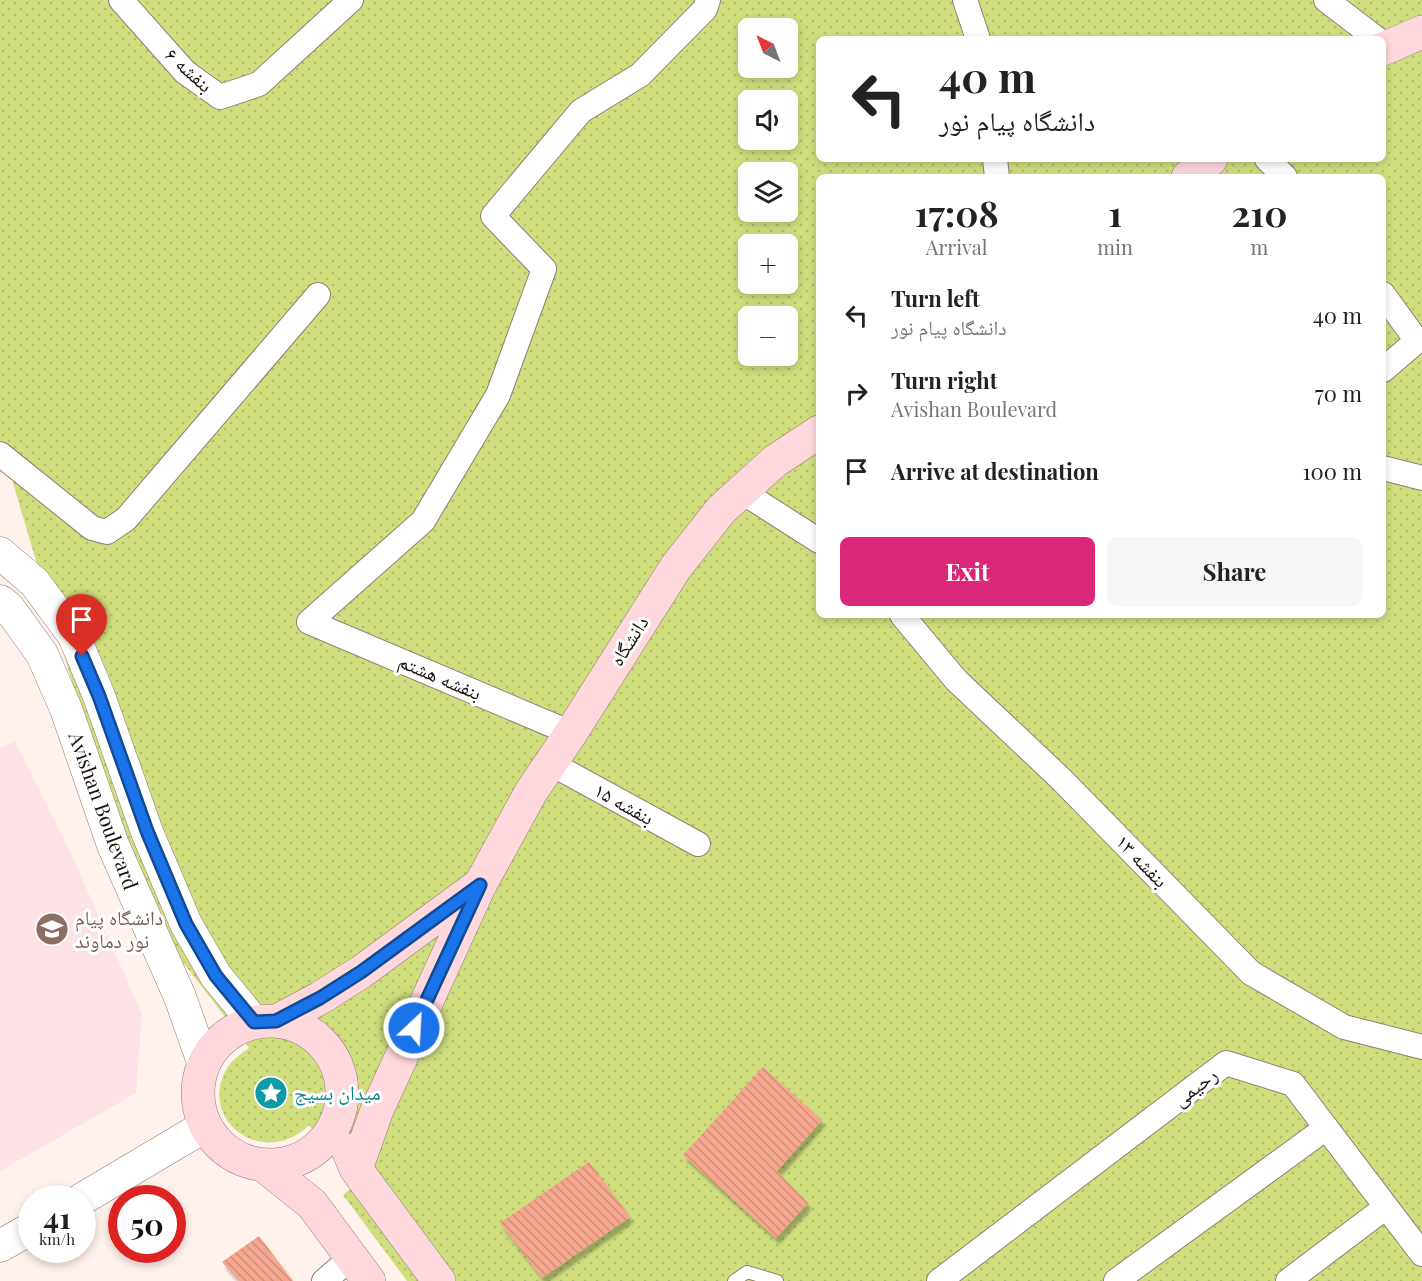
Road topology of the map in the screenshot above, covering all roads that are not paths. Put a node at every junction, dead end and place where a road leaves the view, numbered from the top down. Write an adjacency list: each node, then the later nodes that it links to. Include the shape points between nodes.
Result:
1 (121, 0): 2 (street, بنفشه ۶, via 184,72 220,97 259,84)
2 (351, 0)
3 (708, 0): 26 (street, بنفشه هشتم, via 705,9 640,75 581,111 493,216 544,269 498,395 423,521 309,622)
4 (965, 0): 7 (street)
5 (1326, 0): 8 (street)
6 (1422, 32): 9 (main road)
7 (977, 36)
8 (1373, 36)
9 (1386, 43)
10 (1207, 162): 12 (main road)
11 (1270, 162): 13 (street)
12 (1192, 174)
13 (1282, 174)
14 (318, 295): 18 (street, via 126,519 107,532 92,528)
15 (1386, 298): 16 (street, via 1417,341)
16 (1386, 367)
17 (816, 434): 21 (main road, دانشگاه, via 775,461)
18 (0, 454)
19 (1386, 469): 20 (street)
20 (1422, 478)
21 (741, 491): 22 (street); 26 (main road, دانشگاه, via 676,567)
22 (816, 539)
23 (0, 553): 30 (street, Avishan Boulevard, via 35,583 74,636 186,924 216,976)
24 (0, 601): 32 (street, Avishan Boulevard, via 42,654 66,709 113,844 180,997)
25 (904, 618): 31 (street, بنفشه ۱۳, via 956,680 1061,779 1251,973 1344,1027)
26 (571, 733): 27 (main road, دانشگاه)
27 (550, 763): 28 (street, بنفشه ۱۵); 29 (main road, دانشگاه)
28 (698, 844)
29 (480, 885): 30 (main road, via 361,972 320,998); 37 (main road, دانشگاه, via 377,1110)
30 (265, 1022): 32 (main road, via 233,1031 215,1045); 33 (main road, via 299,1026 318,1038 332,1056 341,1077 342,1099)
31 (1422, 1047)
32 (204, 1065): 34 (main road, via 198,1096)
33 (336, 1121): 36 (main road, via 324,1141 307,1155 286,1163); 37 (main road)
34 (206, 1126): 36 (main road, via 220,1146 240,1159); 38 (street)
35 (1326, 1128): 39 (street, رحیمی); 48 (street, رحیمی, via 1293,1084 1226,1064); 49 (street)
36 (263, 1165): 43 (main road, via 312,1204)
37 (356, 1169): 45 (main road)
38 (96, 1191)
39 (1386, 1207): 42 (street, رحیمی); 50 (street)
40 (18, 1235): 41 (street)
41 (0, 1245)
42 (1422, 1254)
43 (361, 1269): 44 (street)
44 (324, 1281)
45 (439, 1281)
46 (734, 1281): 47 (lane, via 747,1272)
47 (777, 1281)
48 (939, 1281)
49 (1116, 1281)
50 (1288, 1281)

